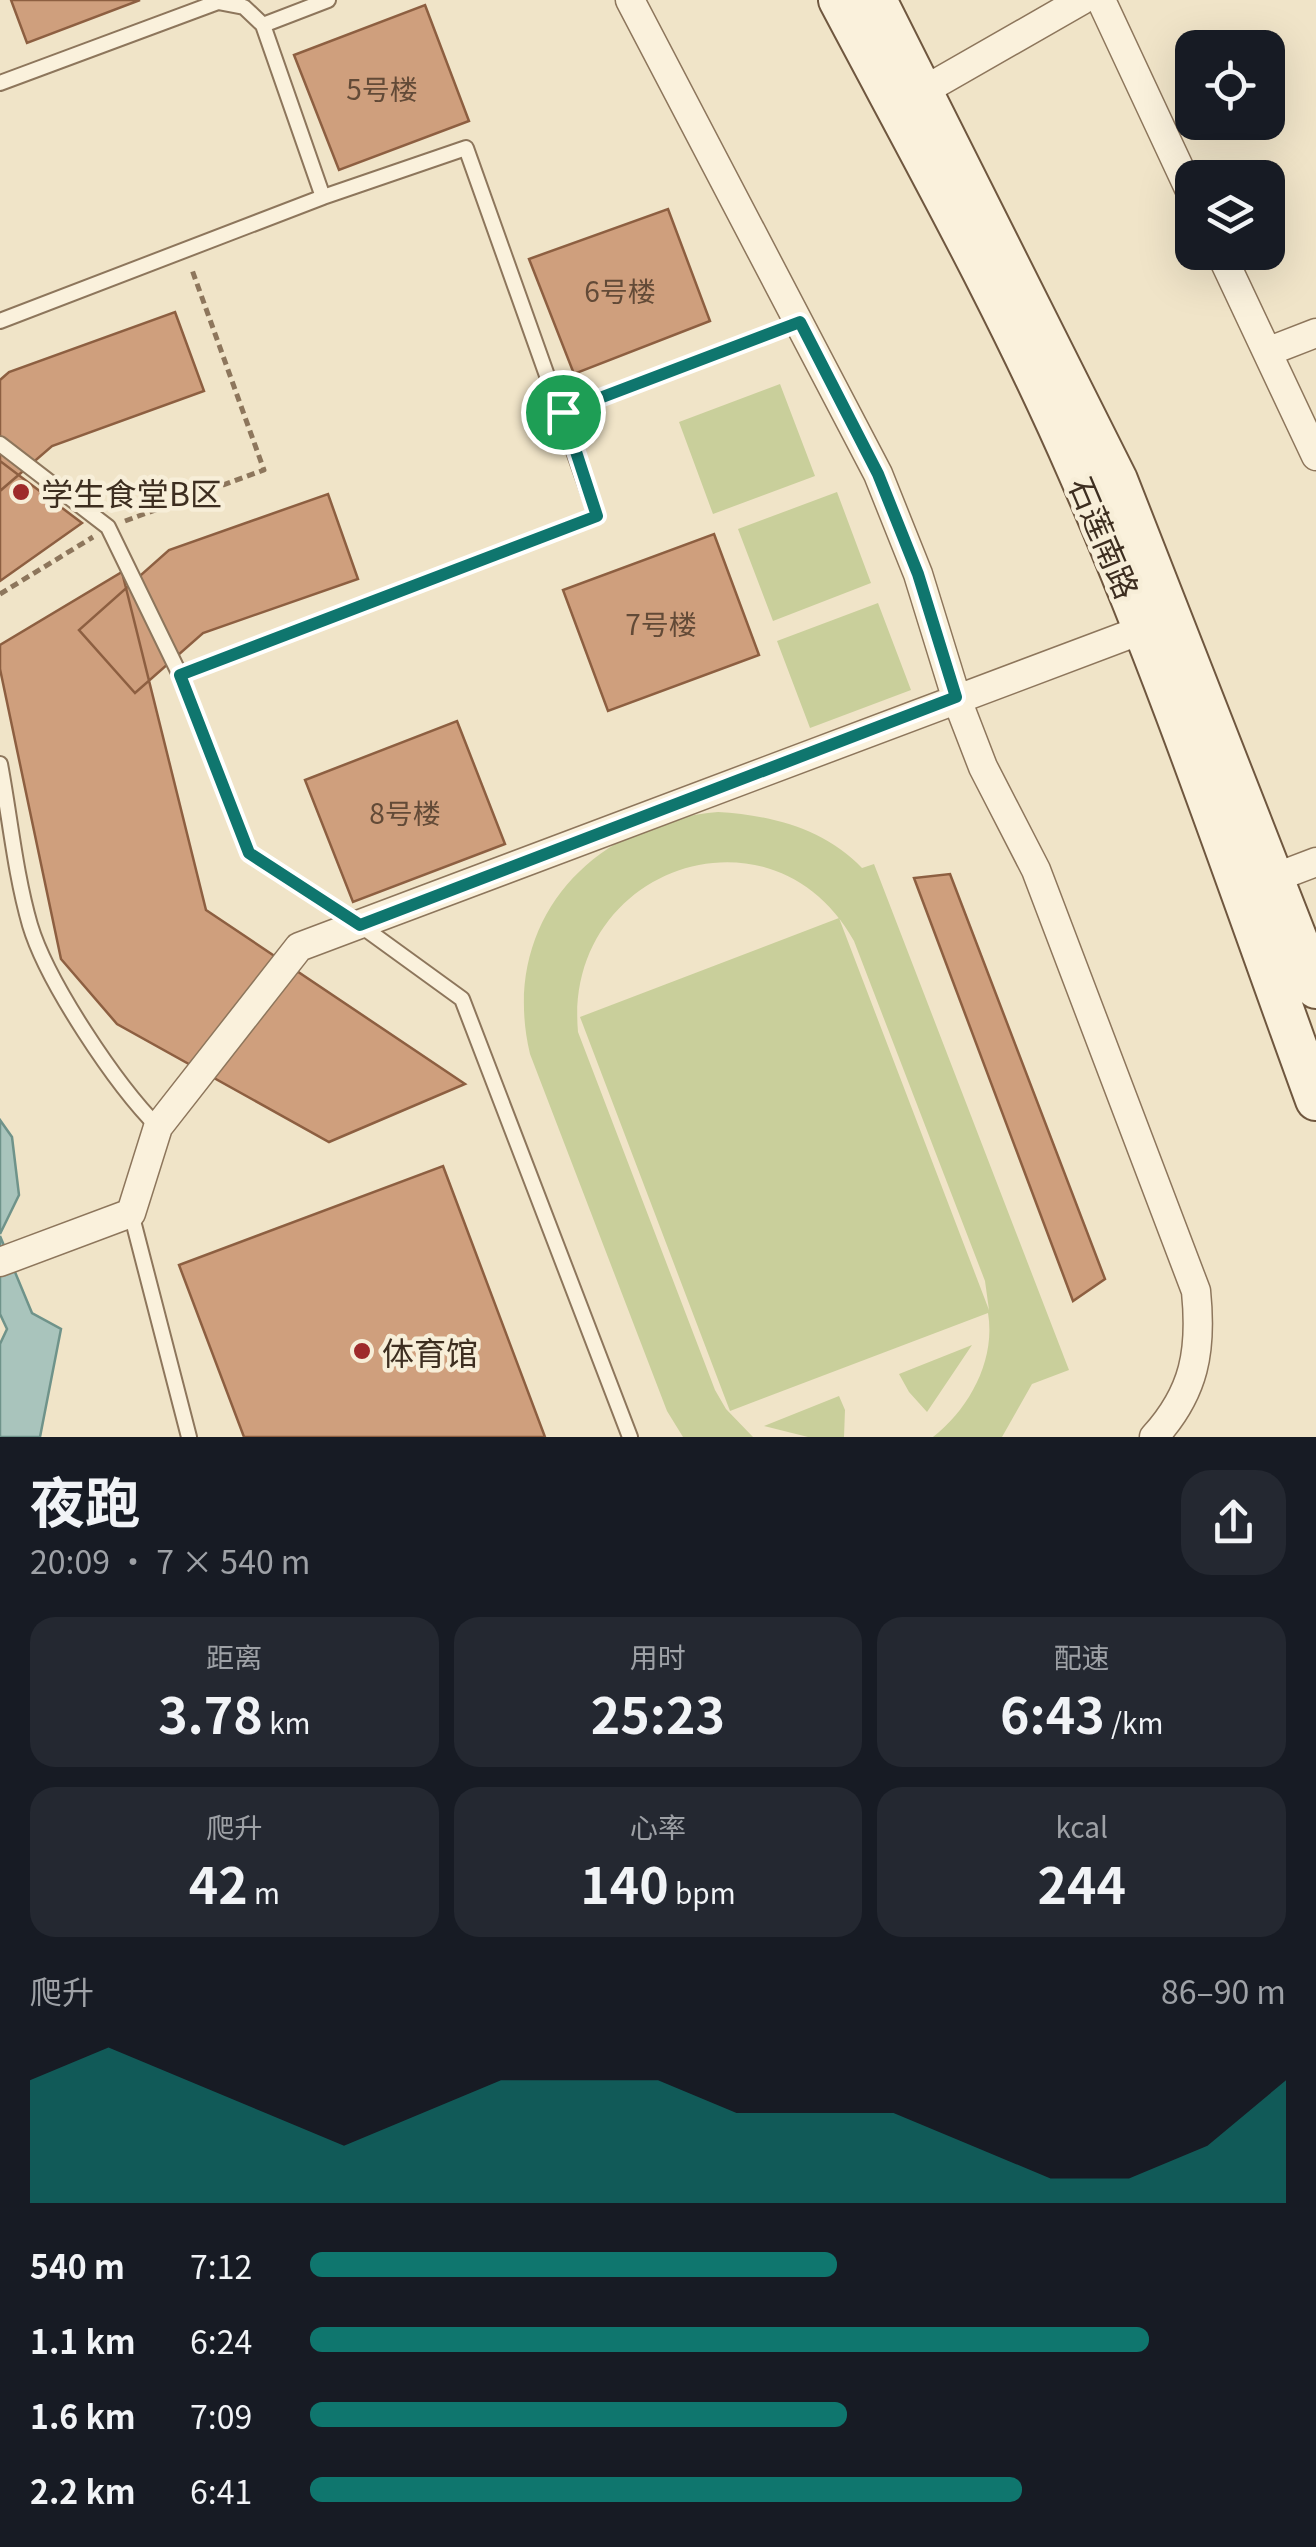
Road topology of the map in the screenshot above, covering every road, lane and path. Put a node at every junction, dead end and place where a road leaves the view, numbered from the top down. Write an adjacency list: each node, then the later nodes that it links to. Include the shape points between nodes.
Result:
1 (328, 0): 7 (lane)
2 (630, 0): 15 (street)
3 (839, 0): 23 (street, 石莲南路, via 1001,309)
4 (876, 0): 9 (street, 石莲南路)
5 (1082, 0): 9 (street)
6 (1100, 0): 10 (street)
7 (263, 25): 8 (lane, via 244,7 218,2); 11 (lane)
8 (0, 83)
9 (923, 91): 29 (street, 石莲南路, via 1117,480)
10 (1175, 160)
11 (323, 196): 12 (lane); 18 (lane, via 466,148)
12 (185, 250): 14 (lane); 21 (path, via 264,470)
13 (1228, 270): 17 (street)
14 (0, 321)
15 (800, 322): 18 (lane); 25 (street, via 878,474)
16 (1316, 332): 17 (street)
17 (1266, 352): 20 (street)
18 (563, 412): 24 (lane, via 597,516)
19 (0, 444): 21 (lane)
20 (1316, 456)
21 (108, 528): 22 (path); 24 (lane)
22 (0, 594)
23 (1144, 629): 25 (street); 32 (street, 石莲南路)
24 (180, 675): 30 (lane, via 249,853)
25 (956, 697): 30 (street); 38 (street, via 1036,870 1196,1291 1192,1377 1178,1411)
26 (0, 764): 27 (lane)
27 (3, 796): 33 (lane, via 43,959 128,1096)
28 (1316, 862): 29 (street)
29 (1274, 878): 31 (street, 石莲南路)
30 (360, 925): 33 (street, via 298,948); 37 (lane, via 462,999)
31 (1316, 988)
32 (1316, 1100)
33 (158, 1128): 34 (street)
34 (131, 1213): 35 (street); 36 (lane)
35 (0, 1262)
36 (189, 1437)
37 (630, 1437)
38 (1154, 1437)

